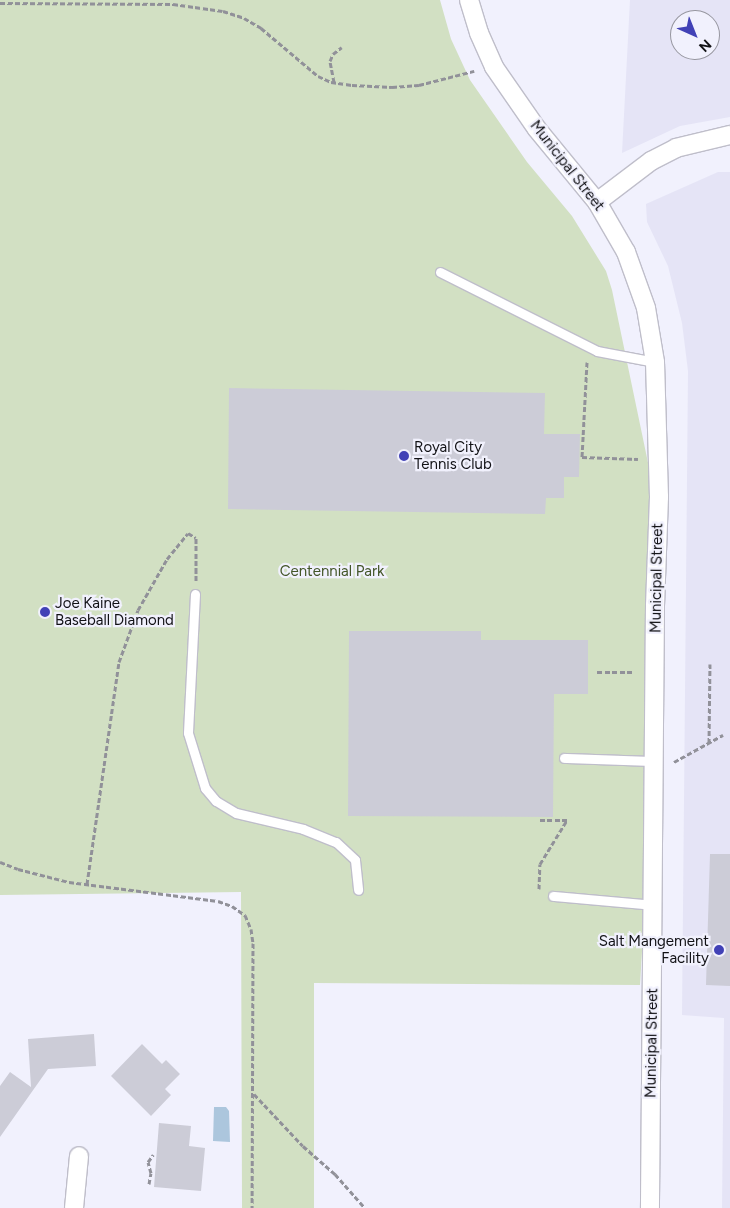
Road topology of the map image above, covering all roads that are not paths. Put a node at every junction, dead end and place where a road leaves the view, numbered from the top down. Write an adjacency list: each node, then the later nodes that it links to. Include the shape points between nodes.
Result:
1 (469, 0): 3 (street, Municipal Street, via 494,67 537,129)
2 (730, 135): 3 (street, via 676,148 651,161)
3 (597, 202): 5 (street, Municipal Street, via 626,252 646,308)
4 (440, 272): 5 (lane, via 597,351)
5 (655, 362): 8 (street, Municipal Street)
6 (196, 594): 9 (lane, via 188,733 205,788 216,800 236,812 303,829 336,842 355,860)
7 (564, 758): 8 (lane)
8 (663, 763): 11 (street, Municipal Street)
9 (358, 890)
10 (553, 896): 11 (lane)
11 (653, 905): 14 (street, Municipal Street)
12 (79, 1156): 13 (street)
13 (74, 1208)
14 (650, 1208)

